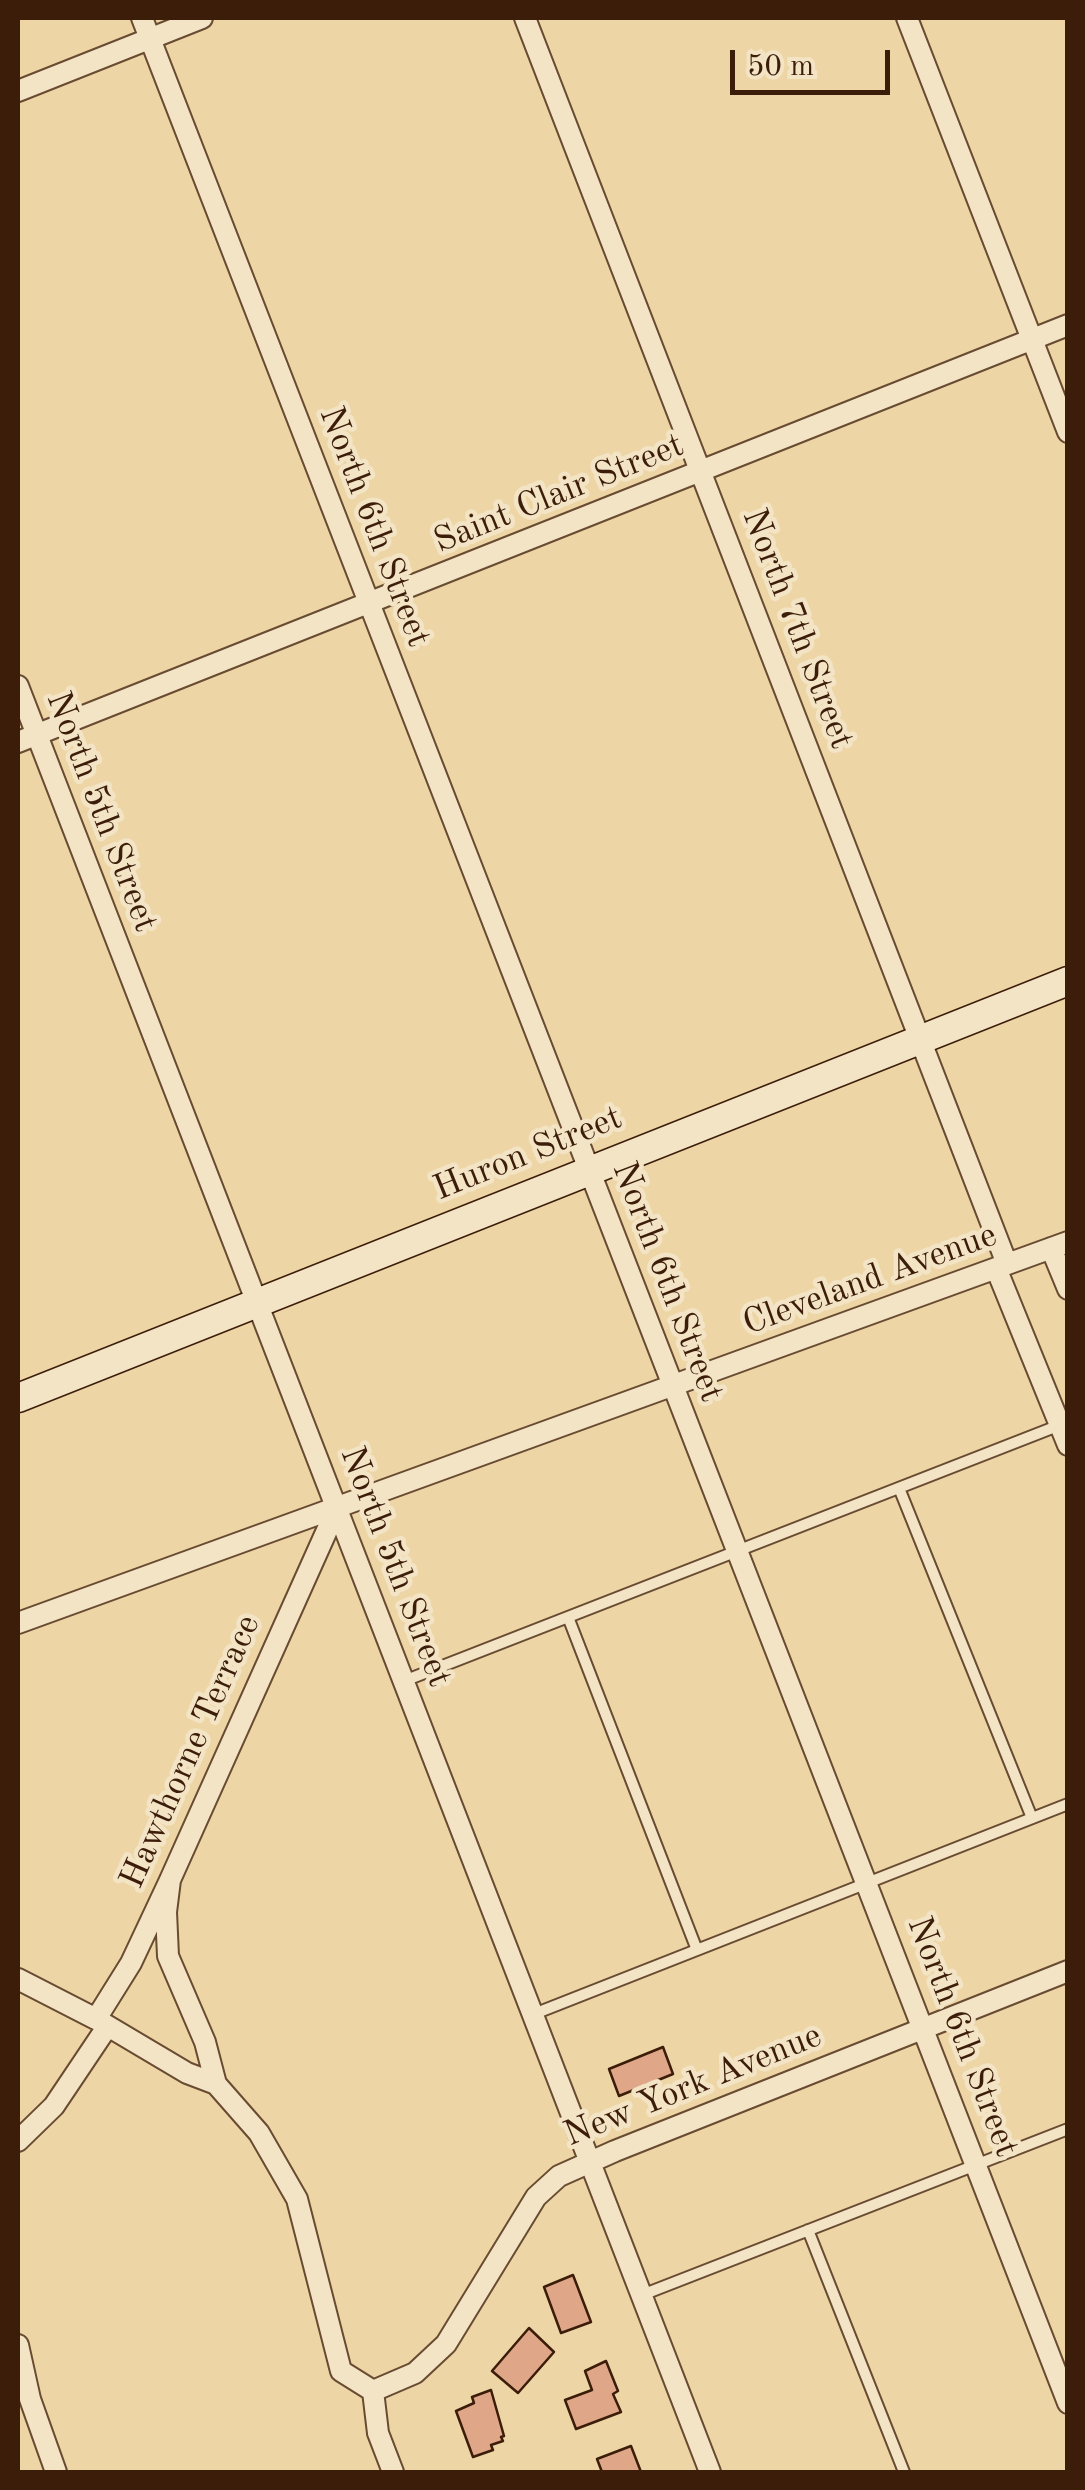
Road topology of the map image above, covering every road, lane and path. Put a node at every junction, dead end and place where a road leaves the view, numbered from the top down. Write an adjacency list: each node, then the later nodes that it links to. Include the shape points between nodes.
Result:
1 (142, 18): 5 (street, North 6th Street)
2 (202, 18): 5 (street)
3 (525, 18): 10 (street, North 7th Street)
4 (907, 18): 8 (street)
5 (150, 39): 6 (street); 11 (street, North 6th Street)
6 (18, 92)
7 (1068, 326): 8 (street, Saint Clair Street)
8 (1032, 340): 9 (street); 10 (street, Saint Clair Street)
9 (1068, 432)
10 (702, 472): 11 (street, Saint Clair Street); 15 (street, North 7th Street)
11 (370, 604): 13 (street, Saint Clair Street); 16 (street, North 6th Street)
12 (18, 686): 13 (street, North 5th Street)
13 (27, 738): 20 (street, North 5th Street)
14 (1068, 981): 15 (street, Huron Street)
15 (920, 1038): 16 (street, Huron Street); 18 (street, North 7th Street)
16 (588, 1170): 20 (street, Huron Street); 21 (street, North 6th Street)
17 (1059, 1245): 18 (street, Cleveland Avenue); 19 (street)
18 (1002, 1266): 21 (street, Cleveland Avenue); 23 (street, North 7th Street)
19 (1068, 1288)
20 (257, 1303): 22 (street, Huron Street); 25 (street, North 5th Street)
21 (672, 1388): 25 (street, Cleveland Avenue); 26 (street, North 6th Street)
22 (18, 1398)
23 (1064, 1435): 24 (lane)
24 (899, 1488): 26 (lane); 31 (lane)
25 (337, 1508): 28 (street, Cleveland Avenue); 29 (street, North 5th Street); 32 (street, Hawthorne Terrace)
26 (737, 1552): 27 (lane); 33 (street, North 6th Street)
27 (568, 1618): 29 (lane); 34 (lane)
28 (18, 1623)
29 (404, 1681): 37 (street, North 5th Street)
30 (1068, 1804): 31 (lane)
31 (1032, 1818): 33 (lane)
32 (170, 1880): 38 (street, Hawthorne Terrace); 40 (street, via 168,1956)
33 (867, 1884): 34 (lane); 39 (street, North 6th Street)
34 (697, 1950): 37 (lane)
35 (1068, 1971): 39 (street, New York Avenue)
36 (18, 1979): 38 (street)
37 (534, 2014): 43 (street, North 5th Street)
38 (101, 2023): 40 (street); 42 (street, Hawthorne Terrace, via 54,2106)
39 (924, 2028): 43 (street, New York Avenue); 44 (street, North 6th Street)
40 (216, 2084): 48 (street, via 260,2133 296,2200 342,2371)
41 (1068, 2129): 44 (lane)
42 (18, 2141)
43 (591, 2160): 46 (street, North 5th Street); 48 (street, New York Avenue, via 536,2197 446,2344 415,2373)
44 (976, 2165): 45 (lane); 49 (street, North 6th Street)
45 (808, 2230): 46 (lane); 53 (lane)
46 (642, 2295): 52 (street, North 5th Street)
47 (18, 2345): 50 (street)
48 (372, 2391): 51 (street, via 378,2433)
49 (1068, 2402)
50 (56, 2472)
51 (394, 2472)
52 (710, 2472)
53 (904, 2472)

